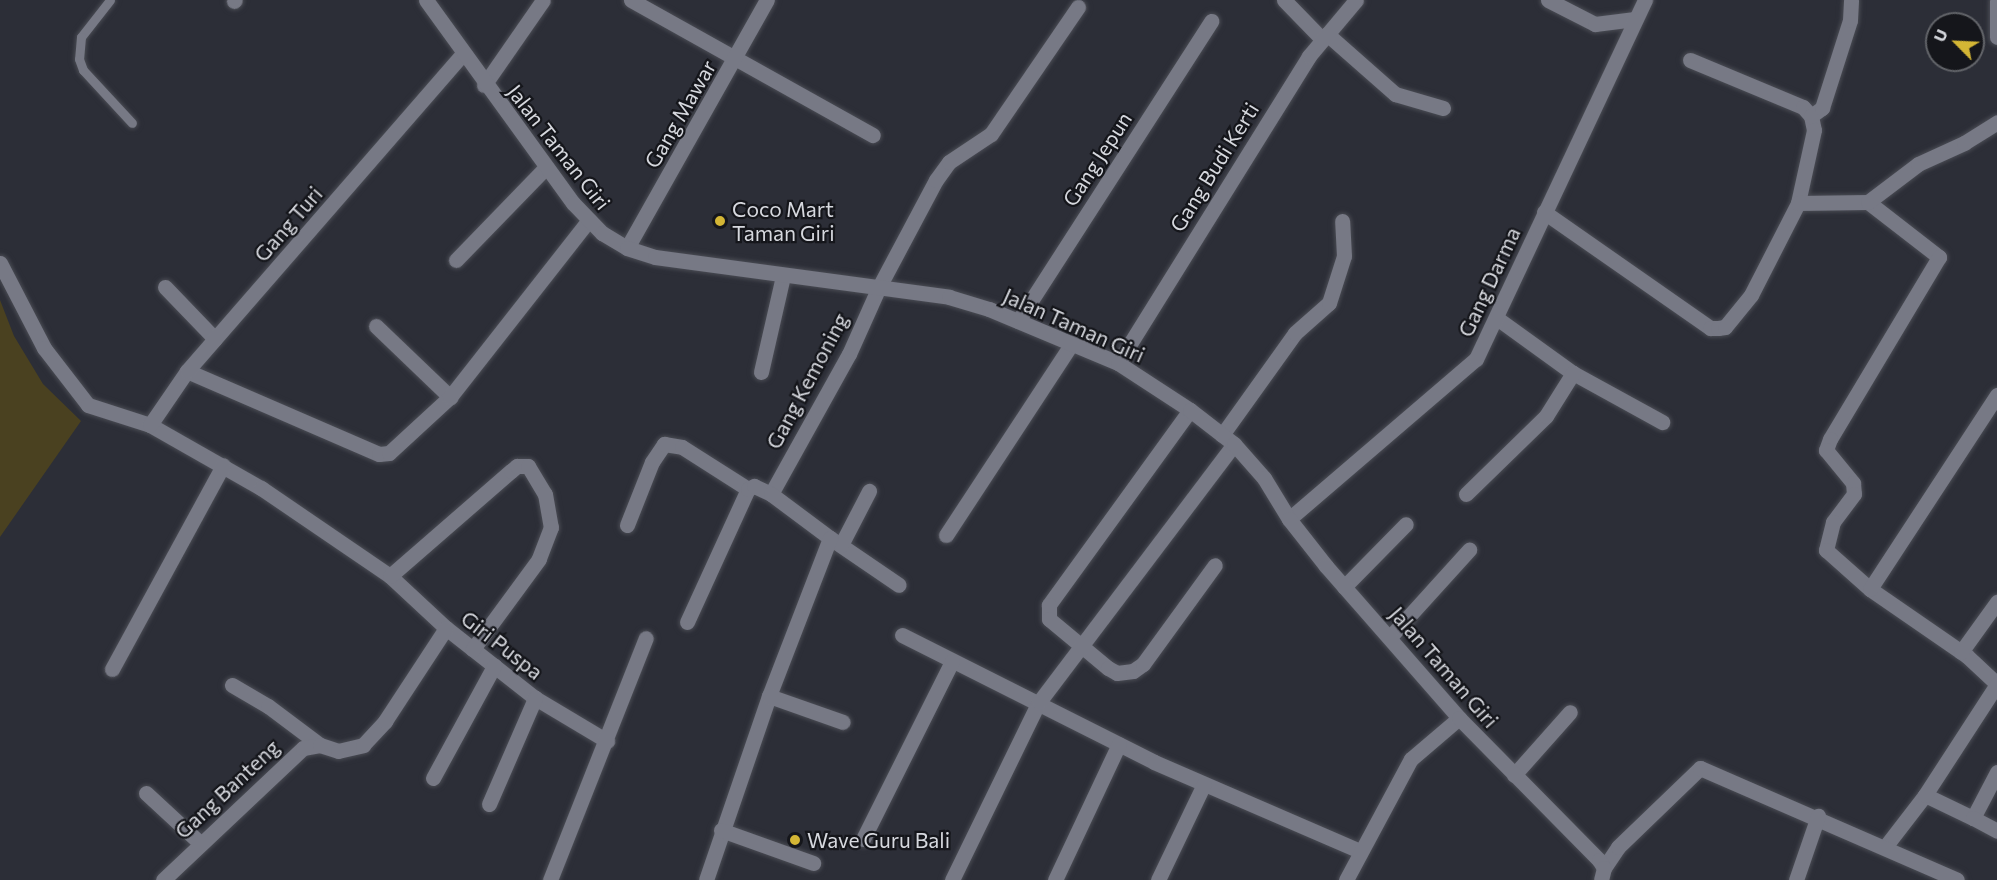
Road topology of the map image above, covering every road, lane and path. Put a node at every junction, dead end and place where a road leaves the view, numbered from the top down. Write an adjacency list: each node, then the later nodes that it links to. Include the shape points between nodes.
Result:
1 (110, 0): 24 (lane, via 81,37 79,59 83,70)
2 (426, 0): 17 (street, Jalan Taman Giri)
3 (543, 0): 20 (street)
4 (631, 0): 19 (street)
5 (767, 0): 19 (street, Gang Mawar)
6 (1284, 0): 15 (street)
7 (1356, 0): 15 (street, Gang Budi Kerti)
8 (1548, 0): 13 (street, via 1595,24)
9 (1646, 0): 13 (street, Gang Darma)
10 (1851, 0): 22 (street, via 1850,20 1822,108)
11 (1997, 1): 16 (street)
12 (1078, 7): 37 (street, Gang Kemoning, via 991,134 949,162)
13 (1635, 19): 29 (street, Gang Darma, via 1621,58)
14 (1211, 21): 39 (street, Gang Jepun)
15 (1324, 36): 21 (street, via 1395,94); 43 (street, Gang Budi Kerti, via 1246,154)
16 (1997, 37)
17 (464, 54): 20 (street, Jalan Taman Giri); 41 (street, Gang Turi)
18 (1690, 60): 22 (street, via 1803,107)
19 (735, 61): 25 (street); 32 (street, Gang Mawar)
20 (484, 85): 26 (street, Jalan Taman Giri)
21 (1443, 108)
22 (1811, 116): 28 (street, via 1814,130)
23 (1997, 122): 27 (street, via 1964,143 1918,164)
24 (132, 123)
25 (873, 135)
26 (545, 168): 30 (street, Jalan Taman Giri); 33 (street)
27 (1868, 202): 28 (street); 68 (street, via 1939,257 1826,450 1853,483 1854,494 1833,522 1826,550)
28 (1798, 203): 29 (street, via 1751,295 1725,327 1718,328 1710,328)
29 (1544, 212): 38 (street, Gang Darma)
30 (589, 220): 32 (street, Jalan Taman Giri); 48 (street)
31 (1342, 221): 52 (street, via 1344,256 1329,303 1295,333)
32 (627, 248): 35 (street, Jalan Taman Giri, via 655,257)
33 (456, 260)
34 (0, 263): 51 (street, Giri Puspa, via 44,348 82,398 100,411)
35 (783, 276): 37 (street, Jalan Taman Giri); 45 (street)
36 (165, 287): 41 (street)
37 (879, 287): 39 (street, Jalan Taman Giri, via 949,297); 56 (street, Gang Kemoning, via 849,354)
38 (1498, 319): 46 (street); 58 (street, Gang Darma, via 1476,359)
39 (1018, 321): 42 (street, Jalan Taman Giri)
40 (376, 326): 48 (street)
41 (215, 339): 44 (street, Gang Turi)
42 (1072, 343): 43 (street, Jalan Taman Giri); 61 (street)
43 (1118, 363): 49 (street, Jalan Taman Giri)
44 (187, 371): 48 (street, via 379,454 395,449); 51 (street, Gang Turi)
45 (761, 372)
46 (1573, 373): 50 (street); 57 (street, via 1546,416)
47 (1997, 395): 68 (street)
48 (450, 397)
49 (1190, 410): 52 (street, Jalan Taman Giri); 76 (street, via 1049,605 1049,619)
50 (1662, 422)
51 (150, 425): 53 (street, Giri Puspa)
52 (1228, 440): 58 (street, Jalan Taman Giri, via 1264,478); 76 (street)
53 (223, 465): 65 (street, Giri Puspa); 80 (street)
54 (748, 489): 56 (street, via 754,486); 60 (street, via 682,447 664,444 652,462); 70 (street)
55 (869, 491): 62 (street)
56 (771, 494): 62 (street)
57 (1466, 494)
58 (1289, 519): 67 (street, Jalan Taman Giri)
59 (1406, 524): 67 (street)
60 (627, 525)
61 (946, 536)
62 (836, 541): 66 (street); 83 (street)
63 (1469, 550): 73 (street)
64 (1215, 565): 76 (street, via 1143,664 1133,671 1117,673)
65 (390, 576): 71 (street, Giri Puspa); 75 (street, via 517,466 528,466 536,474 551,514 551,527 539,559)
66 (899, 585)
67 (1344, 587): 73 (street, Jalan Taman Giri)
68 (1870, 589): 77 (street)
69 (1997, 602): 77 (street)
70 (687, 622)
71 (446, 628): 75 (street, Giri Puspa); 91 (street, via 375,735 350,750)
72 (902, 634): 78 (street)
73 (1390, 637): 87 (street, Jalan Taman Giri)
74 (646, 638): 89 (street)
75 (473, 649): 79 (street, Giri Puspa)
76 (1083, 649): 85 (street)
77 (1961, 652): 81 (street)
78 (952, 661): 85 (street); 103 (street)
79 (494, 666): 84 (street, Giri Puspa); 94 (street)
80 (112, 669)
81 (1997, 684): 97 (street)
82 (232, 685): 91 (street)
83 (769, 696): 88 (street); 101 (street)
84 (535, 698): 89 (street, Giri Puspa); 98 (street)
85 (1039, 702): 90 (street); 112 (street)
86 (1570, 712): 93 (street)
87 (1459, 718): 93 (street, Jalan Taman Giri); 106 (street, via 1411,759)
88 (843, 722)
89 (607, 741): 110 (street)
90 (1119, 744): 95 (street); 113 (street)
91 (320, 745): 104 (street, Gang Banteng, via 303,748 286,760)
92 (1997, 772): 100 (street)
93 (1514, 775): 108 (street, Jalan Taman Giri, via 1570,828)
94 (434, 778)
95 (1204, 784): 106 (street); 114 (street)
96 (146, 793): 104 (street)
97 (1925, 795): 100 (street); 105 (street)
98 (489, 804)
99 (1818, 816): 105 (street); 108 (street, via 1700,768 1618,847); 116 (street)
100 (1973, 818): 102 (street)
101 (720, 830): 107 (street); 111 (street)
102 (1997, 831)
103 (863, 839)
104 (200, 843): 109 (street, Gang Banteng)
105 (1885, 847): 117 (street)
106 (1360, 852): 115 (street)
107 (813, 863)
108 (1603, 874)
109 (163, 880)
110 (550, 880)
111 (706, 880)
112 (952, 880)
113 (1055, 880)
114 (1158, 880)
115 (1346, 880)
116 (1796, 880)
117 (1957, 880)

